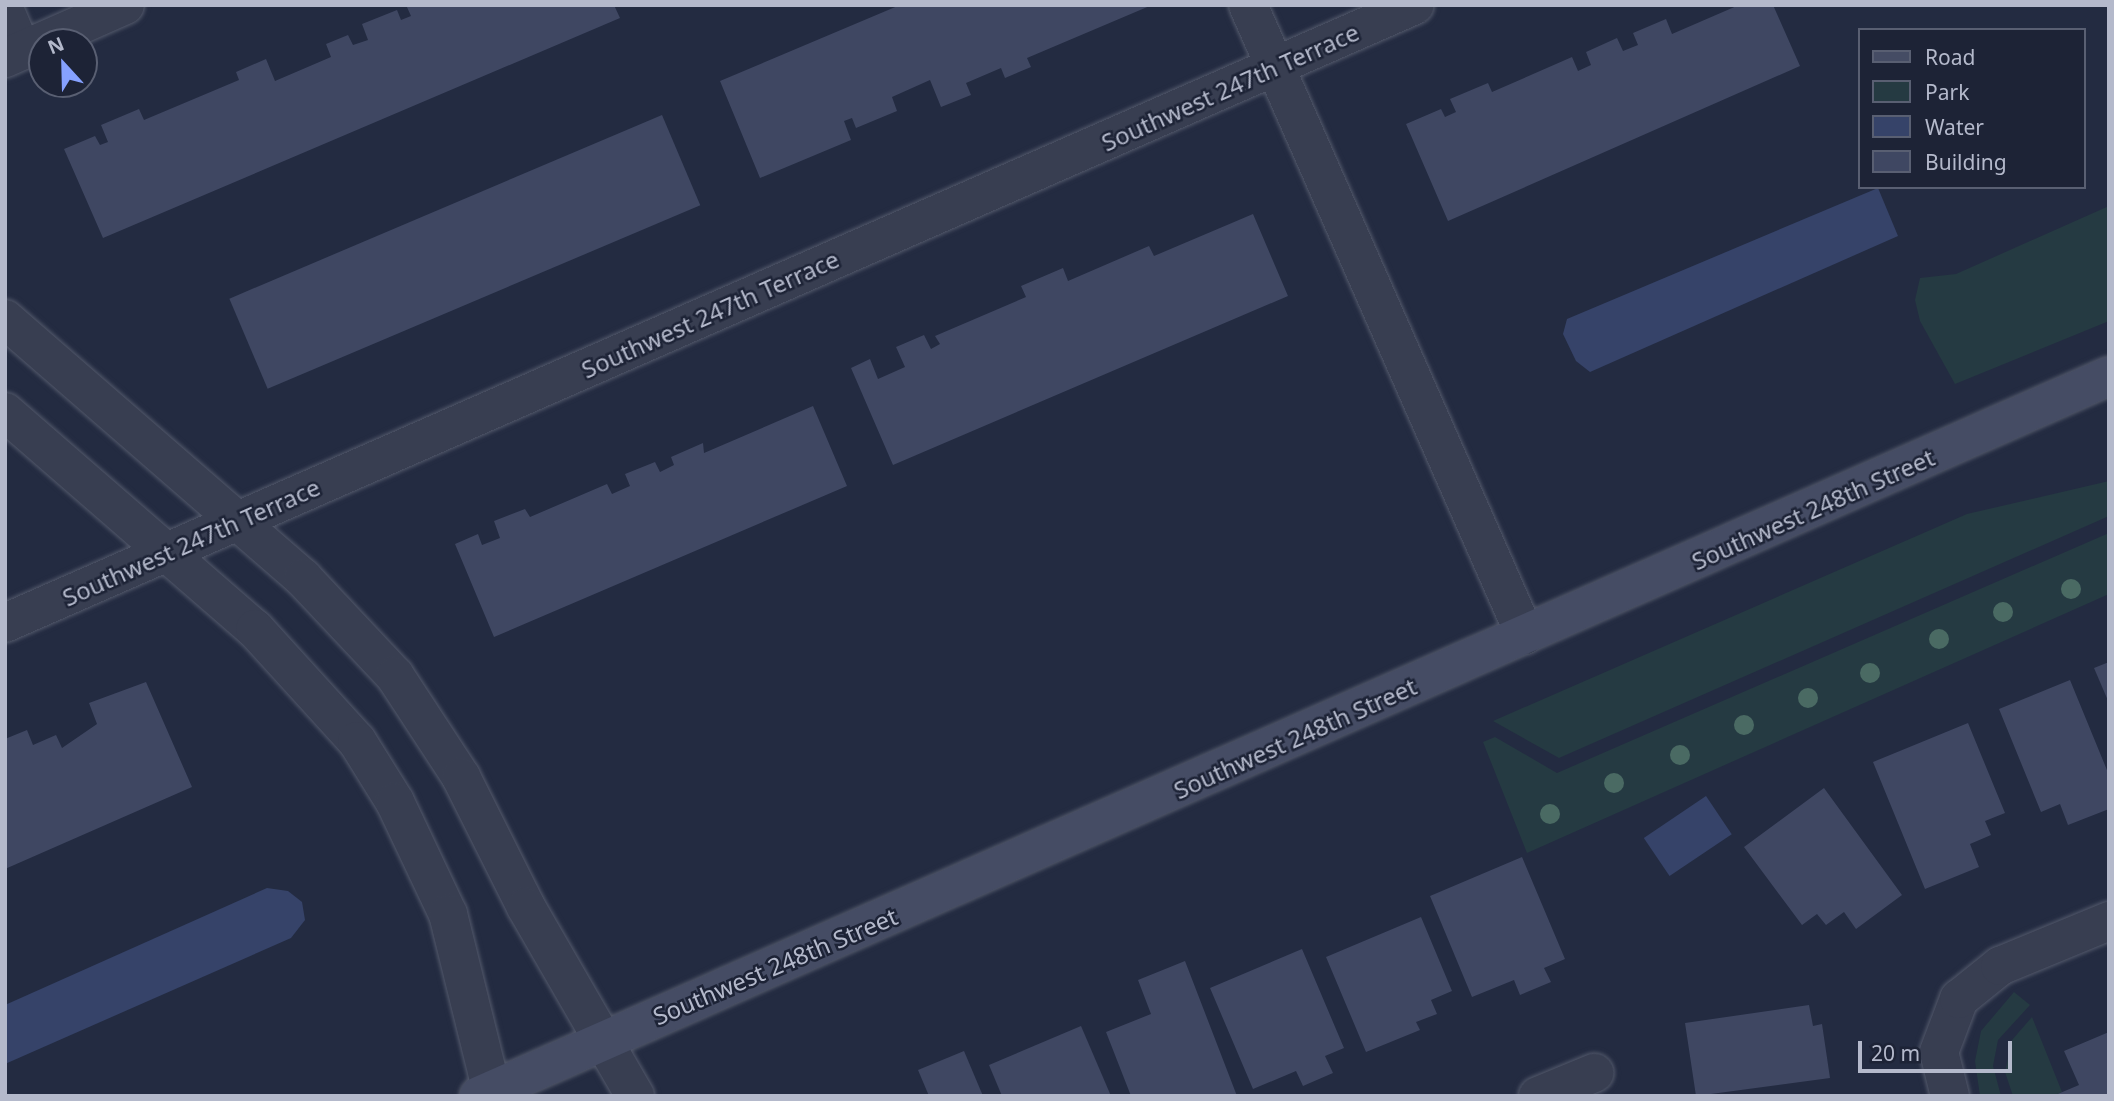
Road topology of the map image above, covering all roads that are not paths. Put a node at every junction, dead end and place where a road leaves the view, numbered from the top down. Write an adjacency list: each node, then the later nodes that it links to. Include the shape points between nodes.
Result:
1 (125, 5): 5 (street)
2 (1248, 5): 6 (street)
3 (1415, 5): 6 (street, Southwest 247th Terrace)
4 (5, 11): 5 (street)
5 (14, 54)
6 (1275, 67): 10 (street, Southwest 247th Terrace); 13 (street)
7 (5, 319): 10 (street)
8 (2109, 376): 13 (street, Southwest 248th Street)
9 (5, 412): 11 (street)
10 (240, 523): 11 (street, Southwest 247th Terrace); 15 (street, via 336,609 411,697 461,776)
11 (171, 552): 12 (street, Southwest 247th Terrace); 17 (street, via 315,690 395,802 448,914)
12 (5, 623)
13 (1525, 635): 15 (street, Southwest 248th Street)
14 (2109, 922): 20 (street, via 1986,974 1959,999 1939,1052)
15 (603, 1042): 17 (street, Southwest 248th Street); 18 (street)
16 (1594, 1073): 19 (street)
17 (488, 1094)
18 (635, 1096)
19 (1538, 1096)
20 (1950, 1096)

